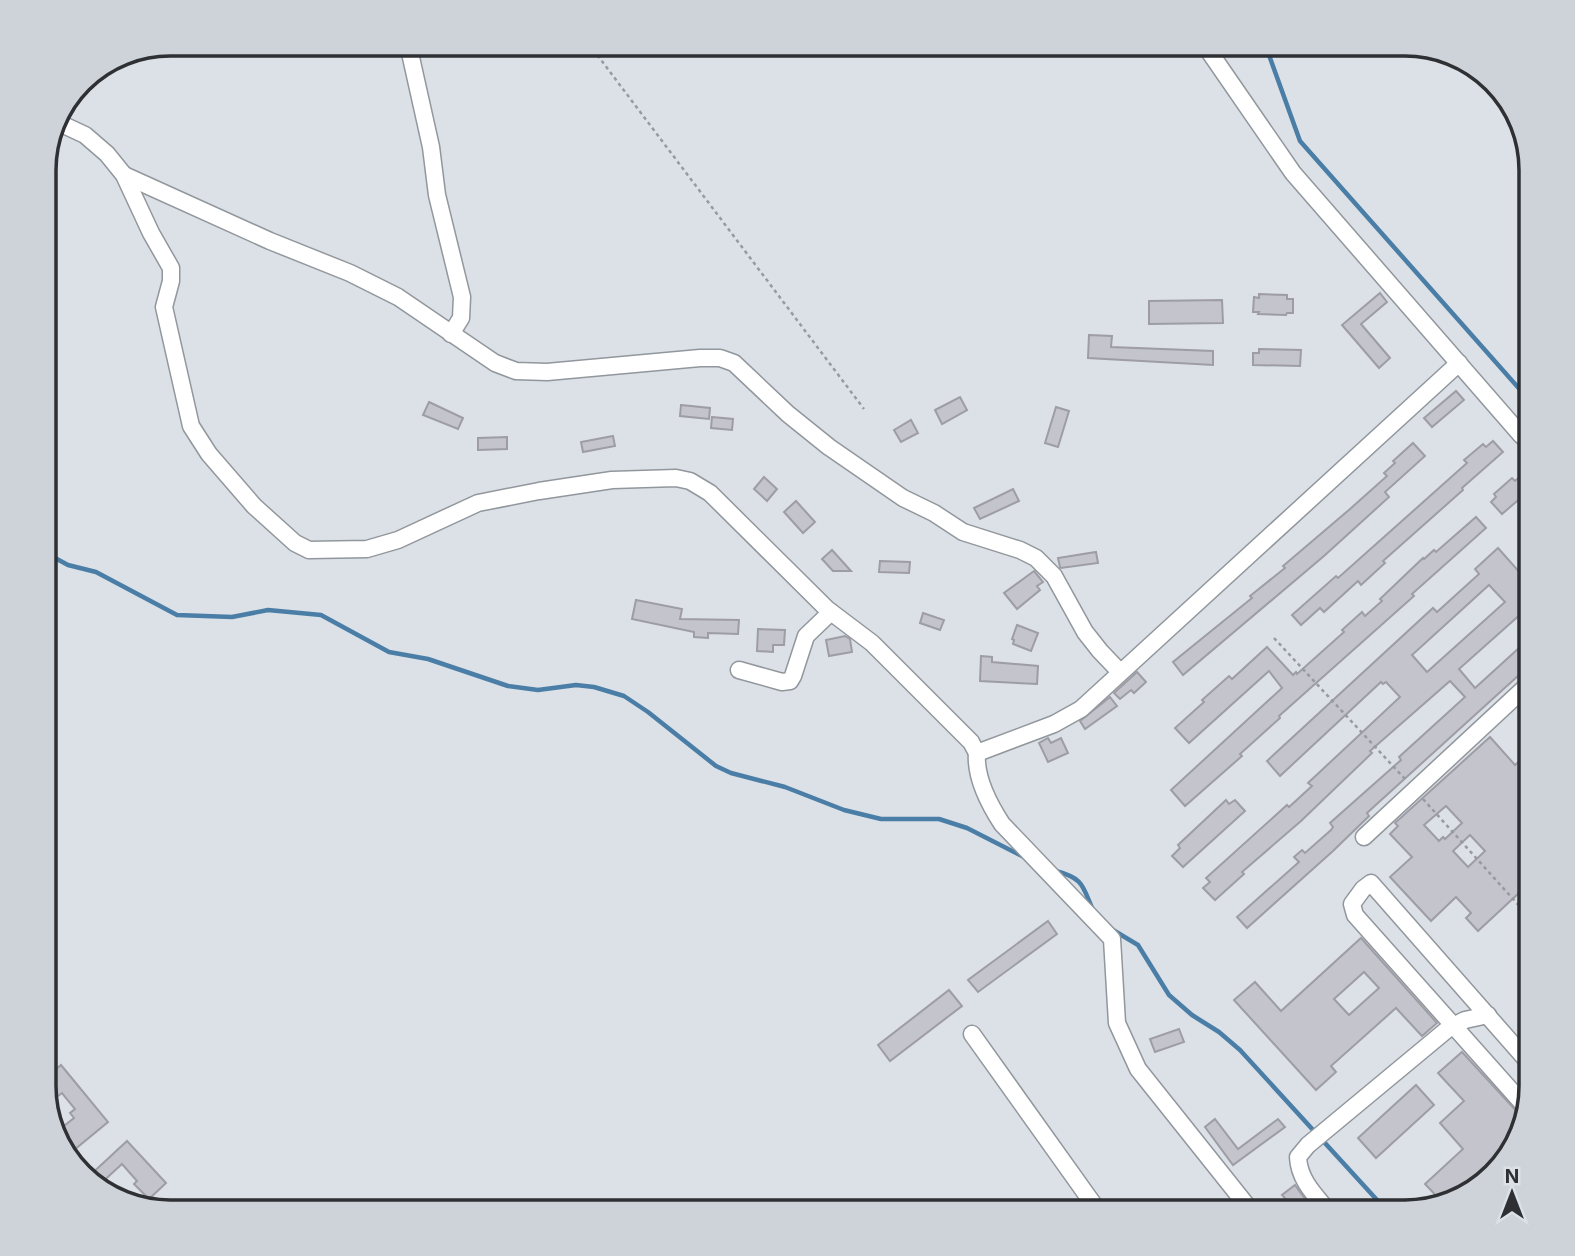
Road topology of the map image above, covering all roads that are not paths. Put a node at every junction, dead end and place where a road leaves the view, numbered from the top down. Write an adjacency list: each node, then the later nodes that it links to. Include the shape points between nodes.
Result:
1 (411, 56): 5 (street, via 462,297 461,318)
2 (1212, 56): 6 (street, via 1293,173)
3 (66, 126): 4 (street, via 85,135)
4 (124, 175): 5 (street, via 350,273); 8 (street, via 172,268 164,307 191,426 254,506 295,543 309,550 367,549 398,540 478,503 612,480 676,478 709,493)
5 (451, 334): 10 (street, via 495,363 516,370 547,372 700,358 734,363 788,414 874,481 963,532 1036,558 1054,576 1086,632)
6 (1459, 363): 7 (street); 10 (street)
7 (1519, 433)
8 (831, 612): 9 (street, via 806,636 790,681); 12 (street, via 872,643)
9 (739, 670)
10 (1120, 672): 12 (street, via 1081,709 1054,724)
11 (1519, 693): 13 (street)
12 (977, 752): 20 (street, via 984,788 1002,824 1112,939 1117,1023 1138,1069)
13 (1364, 837)
14 (1488, 1015): 15 (street); 15 (street, via 1371,883 1352,904 1355,915); 17 (street)
15 (1453, 1026): 18 (street); 21 (street, via 1308,1144 1298,1157 1298,1167)
16 (972, 1034): 19 (street)
17 (1519, 1051)
18 (1518, 1098)
19 (1090, 1200)
20 (1242, 1200)
21 (1319, 1200)

